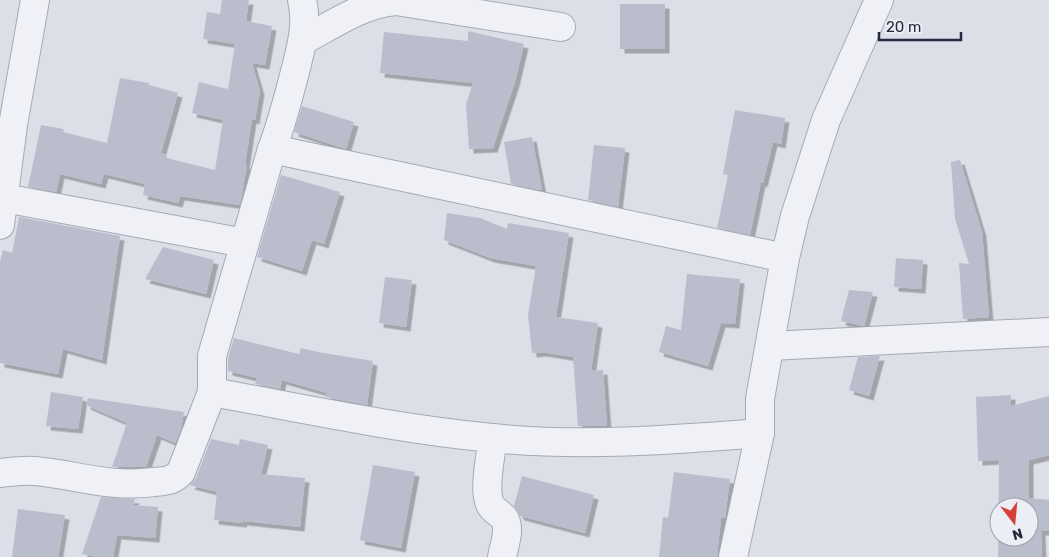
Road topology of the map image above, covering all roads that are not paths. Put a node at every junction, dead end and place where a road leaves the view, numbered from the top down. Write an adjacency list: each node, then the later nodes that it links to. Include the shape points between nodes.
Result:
1 (36, 0): 7 (street, via 13,125)
2 (302, 0): 5 (street)
3 (879, 0): 10 (street, via 826,120)
4 (561, 27): 5 (street, via 396,1 372,6)
5 (304, 40): 6 (street, via 282,125)
6 (272, 149): 9 (street); 10 (street)
7 (4, 198): 8 (street); 9 (street)
8 (0, 225)
9 (245, 243): 13 (street, via 212,356)
10 (785, 258): 12 (street)
11 (1049, 332): 12 (street)
12 (770, 346): 14 (street, via 760,399)
13 (212, 392): 15 (street, via 395,425); 16 (street, via 181,472 170,480 122,485 34,471)
14 (760, 433): 15 (street, via 597,443); 18 (street)
15 (493, 438): 17 (street, via 487,492 492,508 504,518 507,526)
16 (0, 473)
17 (502, 557)
18 (733, 557)

